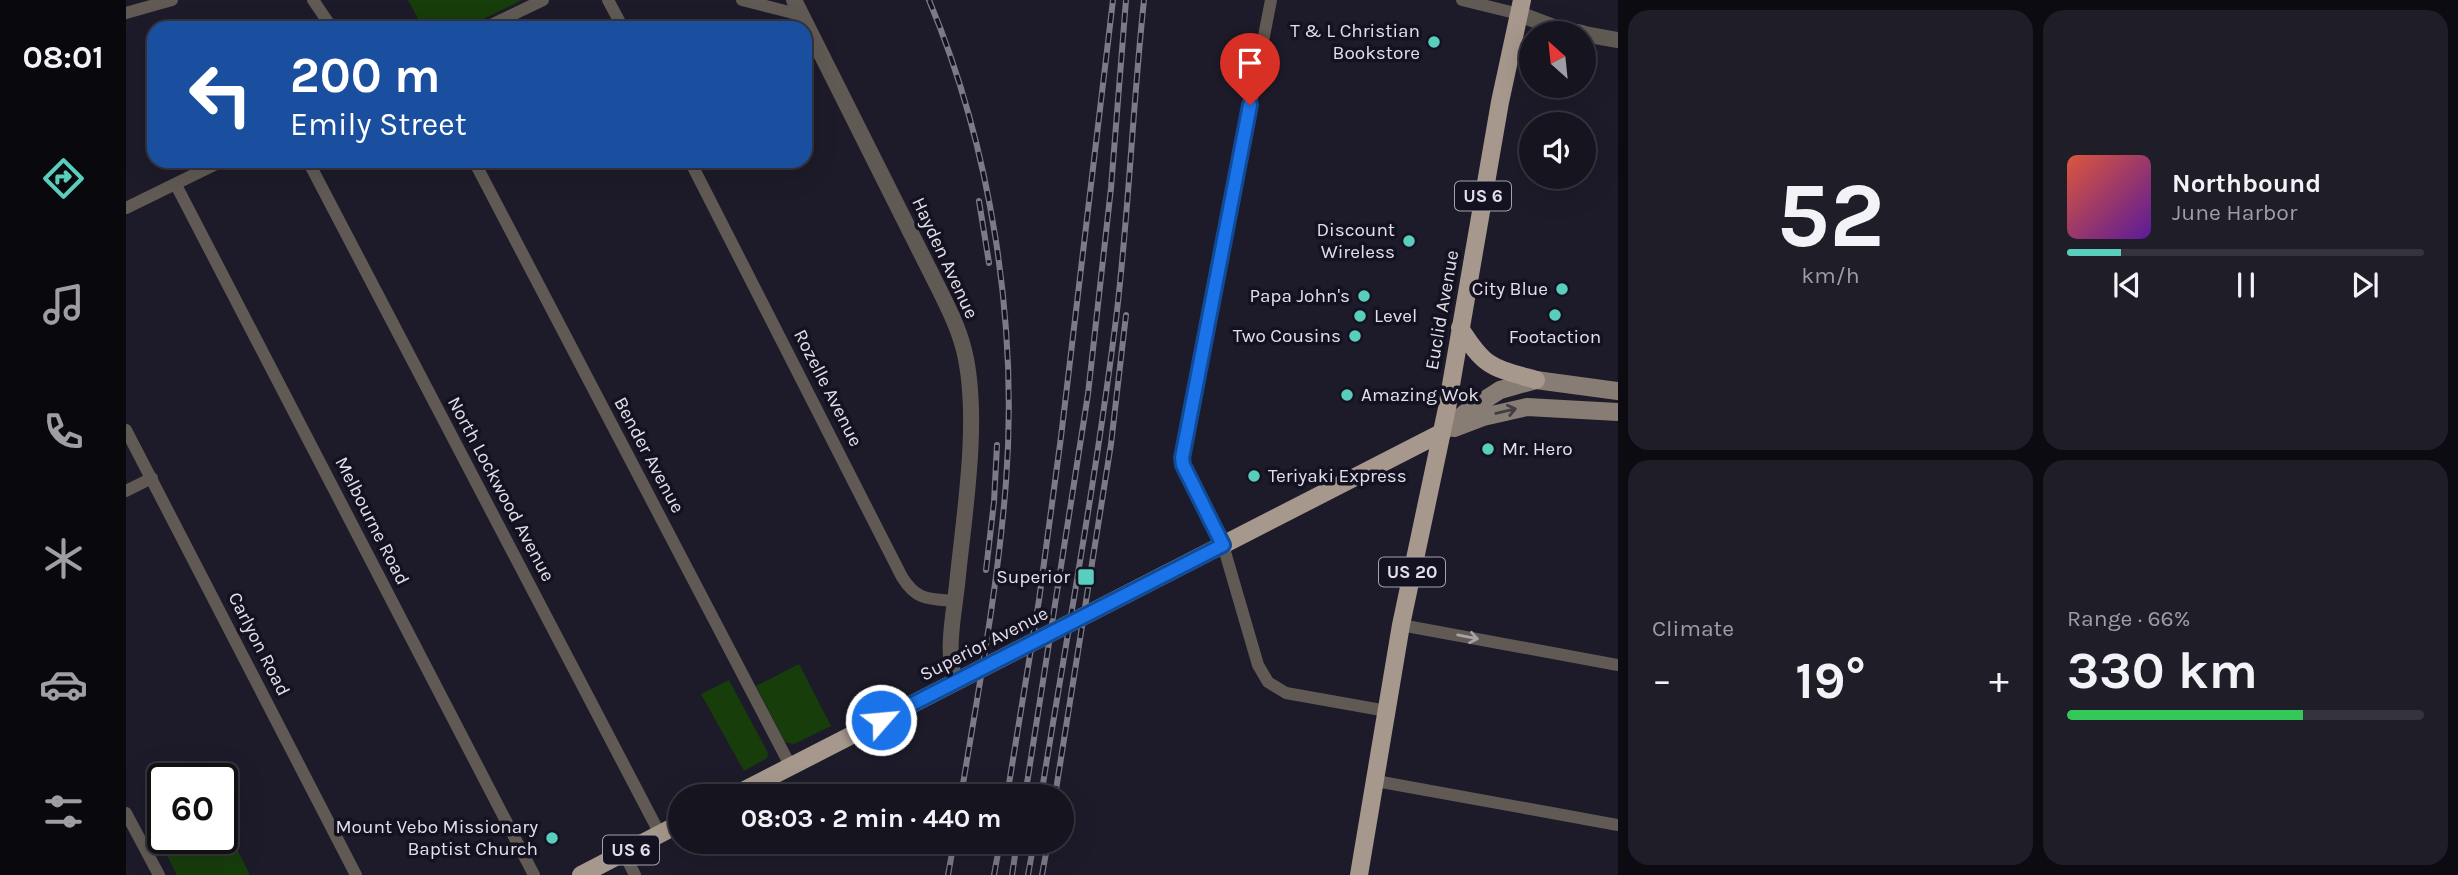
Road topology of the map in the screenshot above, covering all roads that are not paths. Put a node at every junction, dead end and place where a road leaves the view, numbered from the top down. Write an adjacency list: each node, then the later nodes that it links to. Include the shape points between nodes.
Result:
1 (172, 0): 10 (street)
2 (313, 0): 11 (street)
3 (542, 0): 12 (street)
4 (608, 0): 13 (street)
5 (742, 0): 8 (street)
6 (1271, 0): 32 (street, via 1182,458)
7 (1462, 0): 9 (street)
8 (797, 7)
9 (1521, 7): 14 (street); 24 (main road, Euclid Avenue / US 6)
10 (126, 13)
11 (327, 21)
12 (499, 21)
13 (619, 21)
14 (1545, 21)
15 (1596, 36): 17 (street)
16 (812, 37): 33 (street, Hayden Avenue, via 954,320 964,351 971,423)
17 (1618, 40)
18 (209, 168): 22 (street)
19 (312, 168): 44 (street, North Lockwood Avenue)
20 (478, 168): 38 (street, Bender Avenue)
21 (694, 168): 33 (street, Rozelle Avenue, via 906,583 916,595)
22 (176, 185): 23 (street); 48 (street, Melbourne Road)
23 (126, 208)
24 (1461, 328): 25 (main road, via 1482,359); 29 (main road, Euclid Avenue / US 6)
25 (1536, 380): 26 (main road); 29 (main road, via 1500,390)
26 (1618, 391)
27 (1618, 412): 29 (main road, one-way to 27, via 1527,407)
28 (126, 430): 30 (street, Carlyon Road)
29 (1441, 433): 32 (main road, Superior Avenue); 34 (main road, Euclid Avenue / US 20)
30 (152, 478): 31 (street); 47 (street, Carlyon Road)
31 (126, 491)
32 (1223, 545): 36 (main road, Superior Avenue); 37 (street, via 1258,665 1268,682 1286,693)
33 (956, 601): 36 (street, Hayden Avenue, via 950,641)
34 (1401, 625): 35 (street, one-way to 35); 37 (main road, Euclid Avenue / US 20)
35 (1618, 665)
36 (956, 682): 38 (main road, Superior Avenue)
37 (1387, 711): 39 (main road, Euclid Avenue / US 20)
38 (790, 767): 40 (main road, Superior Avenue)
39 (1376, 781): 42 (street); 51 (main road, Euclid Avenue / US 20)
40 (757, 784)
41 (126, 813): 46 (street)
42 (1618, 825)
43 (668, 830): 44 (main road, US 6)
44 (660, 834): 45 (main road, US 6)
45 (624, 853): 49 (main road, US 6); 50 (street)
46 (159, 875)
47 (356, 875)
48 (534, 875)
49 (581, 875)
50 (635, 875)
51 (1359, 875)

